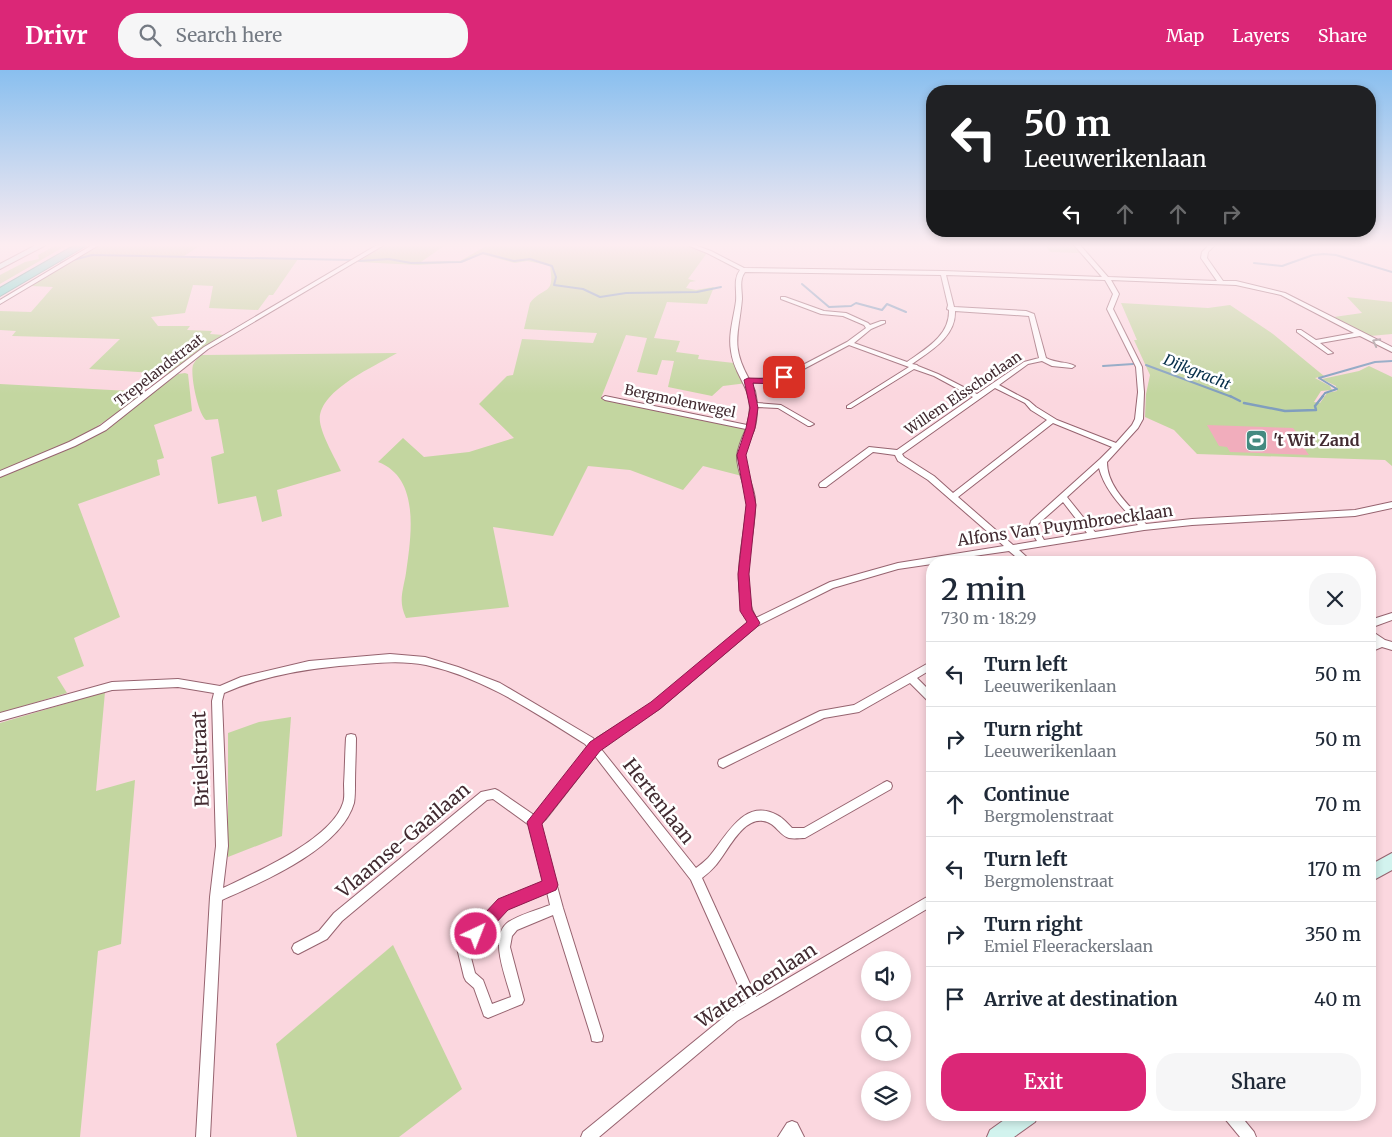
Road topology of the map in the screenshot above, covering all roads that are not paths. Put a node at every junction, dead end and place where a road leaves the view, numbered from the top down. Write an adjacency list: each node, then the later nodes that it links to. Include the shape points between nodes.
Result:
1 (12, 295): 8 (street)
2 (296, 295): 33 (street, Trepelandstraat, via 206,348 103,428)
3 (739, 295): 21 (street, via 734,320 734,351 737,364)
4 (948, 295): 9 (street)
5 (1115, 295): 30 (street, via 1110,310 1141,373 1139,419)
6 (1285, 295): 13 (street)
7 (783, 298): 11 (street, via 824,313 844,314)
8 (0, 302)
9 (950, 309): 18 (street, Willem Elsschotlaan, via 1032,315); 19 (street, via 952,316 943,337)
10 (883, 322): 11 (street)
11 (869, 328): 15 (street)
12 (1299, 332): 14 (street)
13 (1361, 334): 14 (street); 16 (street, one-way to 13)
14 (1314, 342): 17 (street)
15 (849, 343): 19 (street); 21 (street, via 779,380)
16 (1392, 350)
17 (1330, 353)
18 (1043, 359): 20 (street, Willem Elsschotlaan, via 1052,364); 22 (street, Willem Elsschotlaan, via 1026,362)
19 (911, 365): 23 (street); 26 (street)
20 (1072, 366)
21 (748, 380): 25 (street)
22 (992, 386): 23 (street, Willem Elsschotlaan); 27 (street)
23 (978, 397): 31 (street, Willem Elsschotlaan)
24 (605, 398): 29 (street, Bergmolenwegel)
25 (754, 406): 28 (street, via 779,406); 29 (street)
26 (850, 408)
27 (1052, 420): 30 (street); 38 (street)
28 (810, 424)
29 (751, 428): 49 (street, via 742,455 751,505 743,574 746,611)
30 (1117, 446): 32 (street)
31 (898, 453): 36 (street, via 872,449); 38 (street, via 901,459)
32 (1103, 462): 34 (street); 35 (street)
33 (0, 474)
34 (1085, 476): 35 (street); 37 (street)
35 (1104, 478): 40 (street)
36 (823, 485)
37 (1063, 496): 41 (street); 42 (street, via 1034,523 1033,528)
38 (953, 497): 43 (street)
39 (1392, 506): 40 (street, Alfons Van Puymbroecklaan, via 1355,513 1192,522)
40 (1144, 528): 41 (street, Alfons Van Puymbroecklaan)
41 (1093, 535): 42 (street, Alfons Van Puymbroecklaan)
42 (1042, 543): 43 (street, Alfons Van Puymbroecklaan)
43 (1010, 548): 44 (street, Alfons Van Puymbroecklaan); 45 (street)
44 (960, 556)
45 (1020, 556)
46 (926, 562): 49 (street, Alfons Van Puymbroecklaan, via 830,584)
47 (1392, 616): 48 (street)
48 (1376, 622)
49 (754, 623): 60 (street, Alfons Van Puymbroecklaan, via 656,706)
50 (1376, 638): 51 (street)
51 (1382, 643): 52 (street); 53 (street)
52 (1376, 646)
53 (1392, 646)
54 (926, 669): 55 (street)
55 (911, 678): 57 (street); 61 (street, via 856,709 823,714)
56 (220, 690): 58 (street, via 178,683 112,686); 60 (street, Brielstraat, via 241,681 309,665 390,658 425,661 497,686); 68 (street, Brielstraat, via 217,701 222,846)
57 (926, 693)
58 (0, 717)
59 (351, 738): 68 (street, via 349,802 341,822 286,864)
60 (595, 747): 63 (street); 66 (street, Hertenlaan)
61 (723, 763)
62 (887, 786): 66 (street, via 805,833 790,833 766,816 754,817 732,832 712,862)
63 (534, 822): 67 (street); 71 (street, Vlaamse-Gaailaan, via 496,794 485,795 338,917 323,935)
64 (1392, 861): 65 (main road)
65 (1376, 870)
66 (695, 876): 72 (street, Hertenlaan)
67 (551, 885): 70 (street); 70 (street, via 503,905 462,948 470,977 479,984 488,1012 518,1000 504,947 506,933 514,926)
68 (216, 897): 76 (street, Brielstraat)
69 (926, 903): 72 (street, Waterhoenlaan)
70 (557, 908): 73 (street)
71 (298, 948)
72 (753, 1004): 77 (street, Waterhoenlaan, via 674,1064)
73 (597, 1036)
74 (1020, 1121): 80 (main road)
75 (1236, 1121): 81 (street)
76 (202, 1137)
77 (588, 1137)
78 (786, 1137): 79 (street, via 792,1128)
79 (797, 1137)
80 (997, 1137)
81 (1249, 1137)

